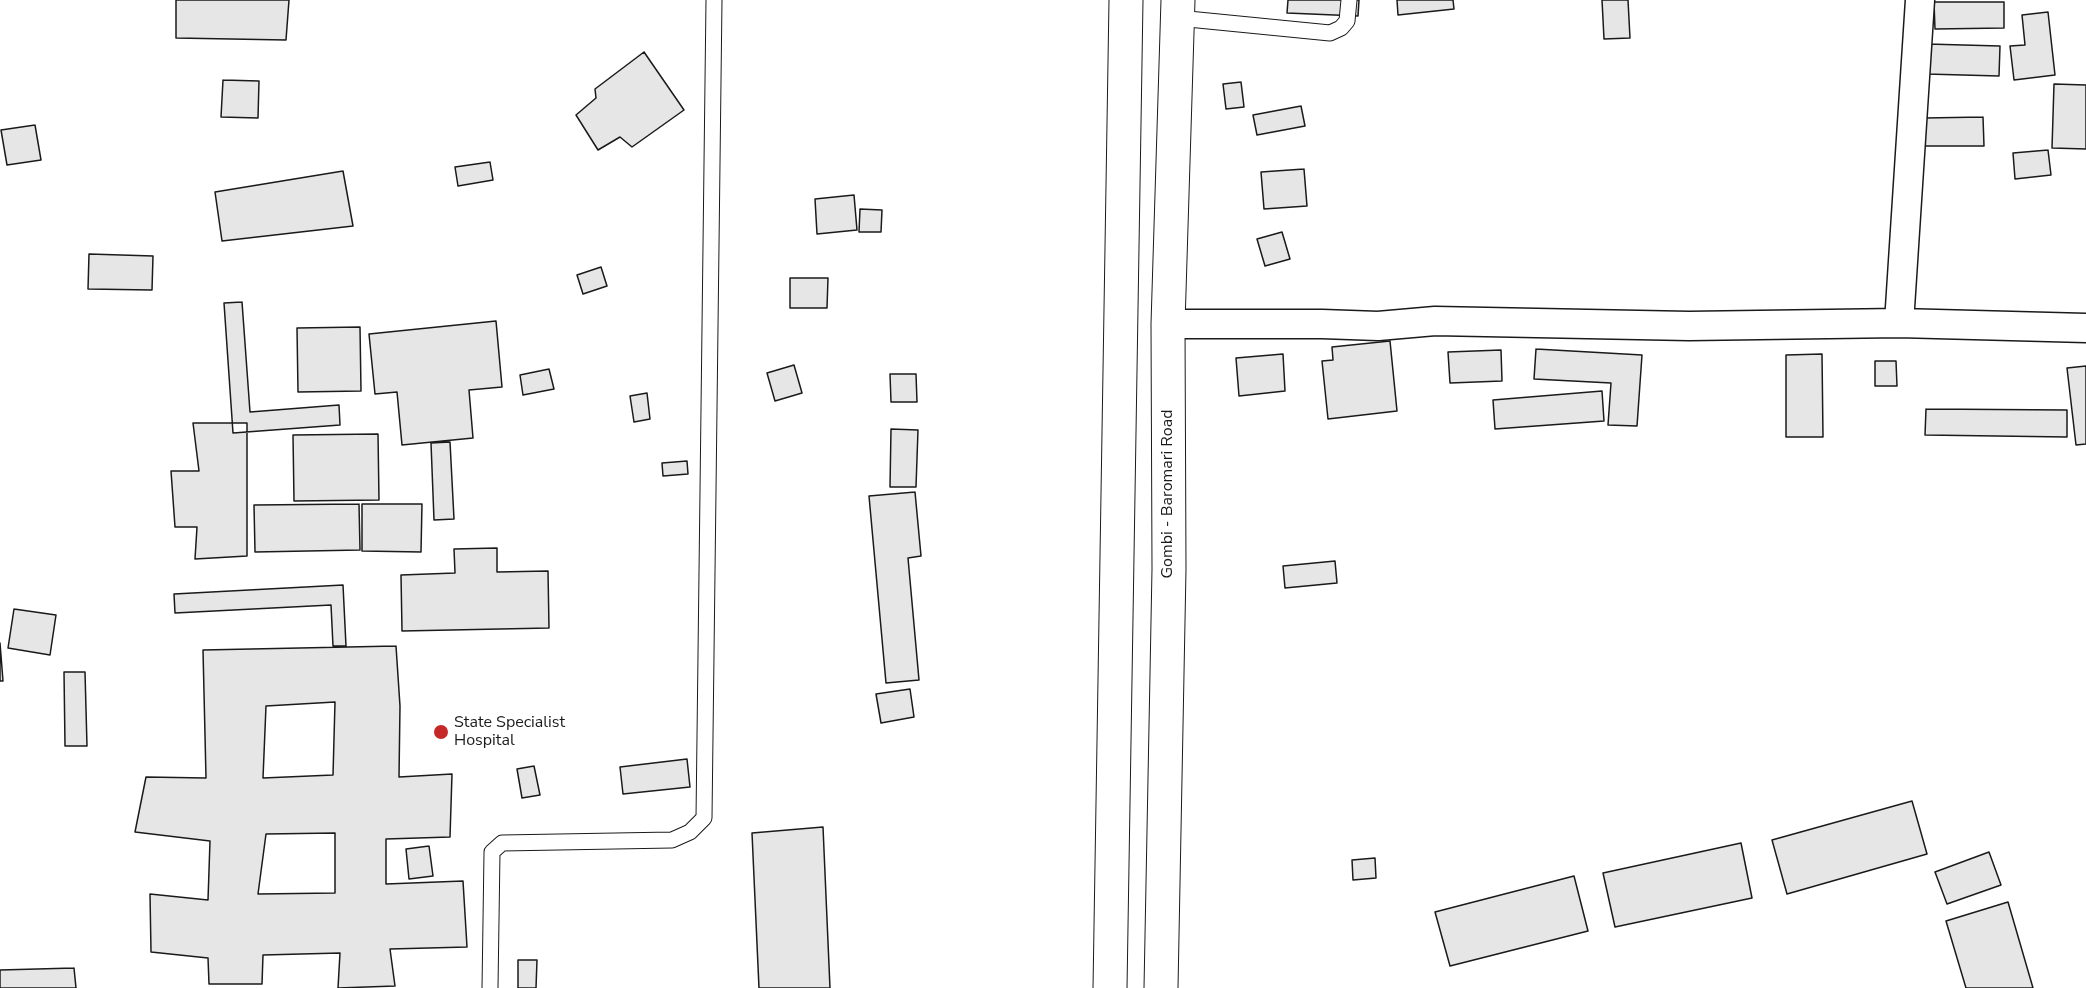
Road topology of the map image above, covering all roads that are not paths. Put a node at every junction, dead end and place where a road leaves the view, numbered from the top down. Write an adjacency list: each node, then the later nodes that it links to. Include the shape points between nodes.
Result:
1 (714, 0): 9 (lane, via 704,818 690,832 672,840 502,843 492,852)
2 (1126, 0): 10 (main road)
3 (1349, 0): 5 (lane, via 1347,21 1330,33)
4 (1920, 0): 6 (street)
5 (1178, 9): 7 (main road, Gombi - Baromari Road)
6 (1899, 323): 7 (street); 8 (street)
7 (1168, 324): 11 (main road, Gombi - Baromari Road, via 1169,569)
8 (2086, 328)
9 (490, 988)
10 (1110, 988)
11 (1161, 988)

